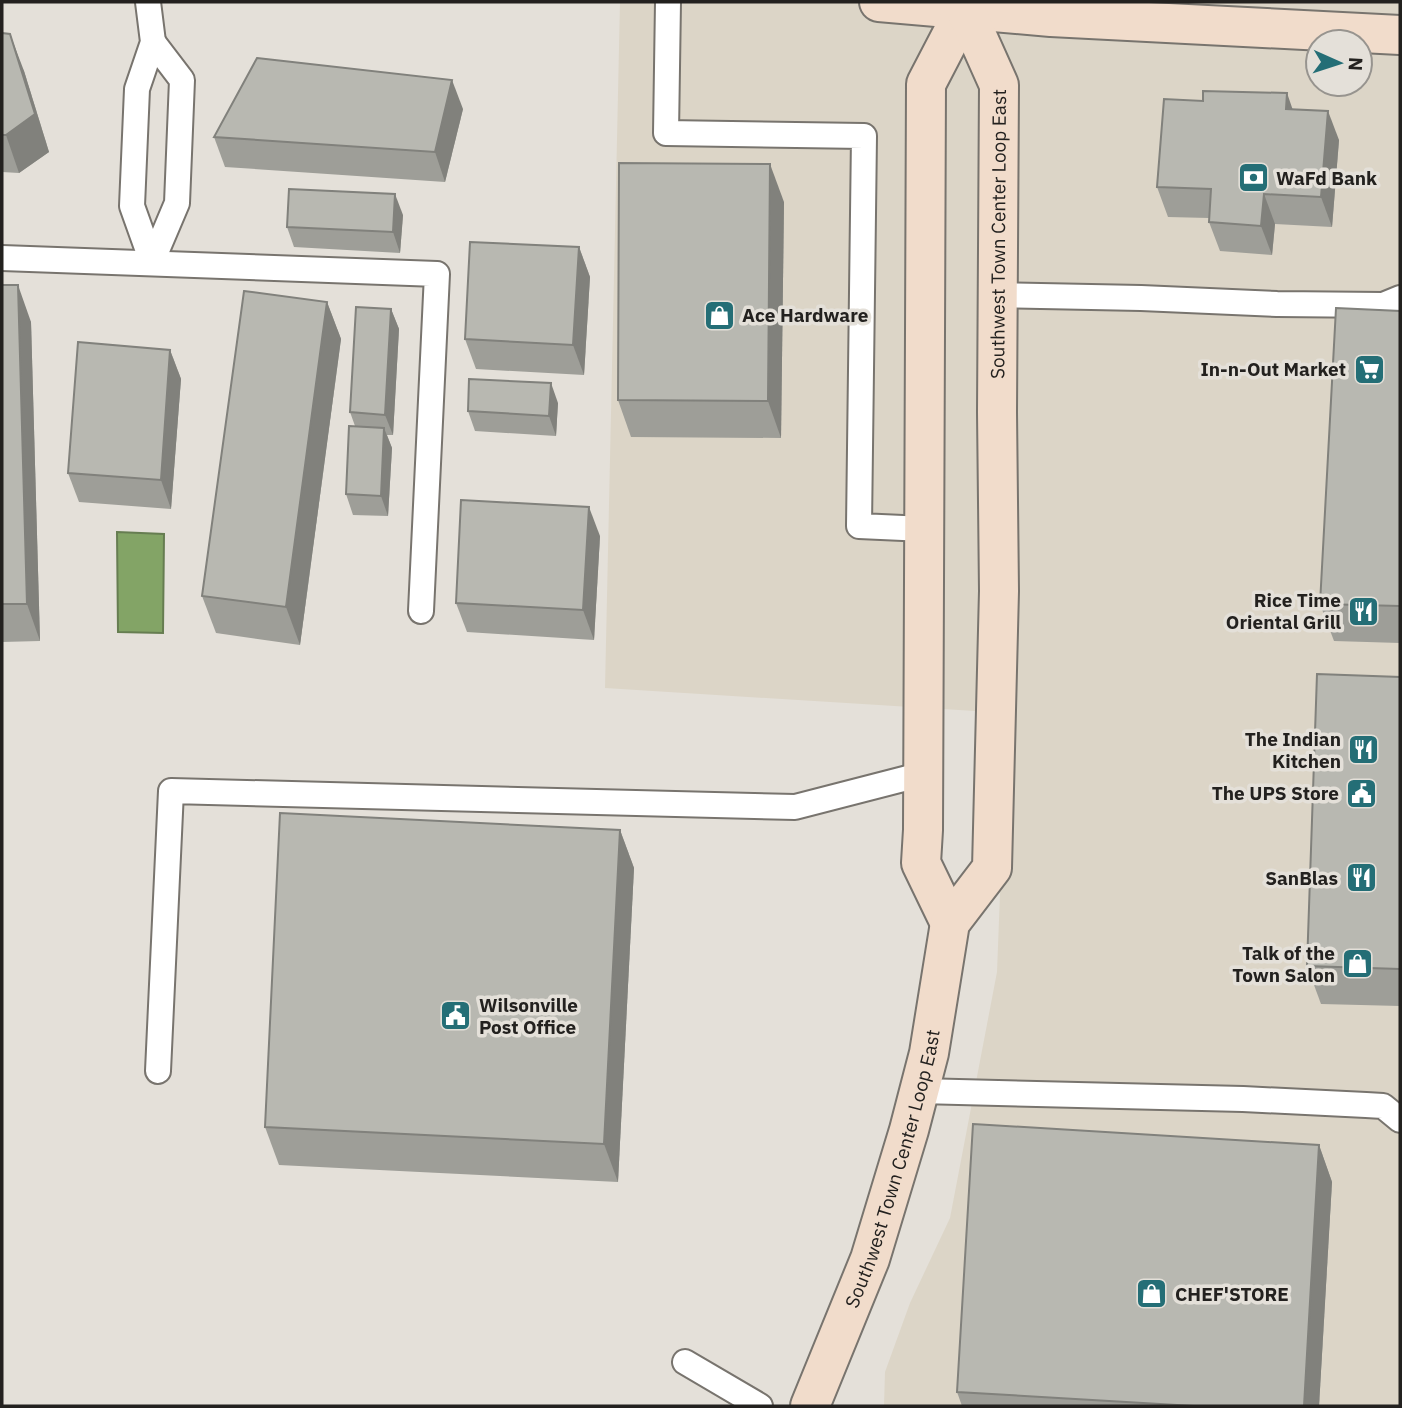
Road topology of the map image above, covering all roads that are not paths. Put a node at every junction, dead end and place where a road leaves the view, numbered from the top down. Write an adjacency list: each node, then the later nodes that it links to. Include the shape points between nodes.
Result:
1 (148, 2): 6 (lane)
2 (668, 2): 11 (lane, via 666,133 864,136 859,526)
3 (879, 2): 4 (main road)
4 (965, 5): 5 (main road, via 1051,17); 9 (main road, Southwest Town Center Loop East, via 999,85); 11 (main road, via 926,84)
5 (1400, 35)
6 (153, 42): 8 (lane, via 137,89 132,206); 8 (lane, via 182,80 177,203)
7 (2, 258): 8 (lane)
8 (152, 262): 12 (lane, via 437,274)
9 (997, 295): 10 (lane, via 1383,305); 14 (main road, Southwest Town Center Loop East, via 999,591 992,867)
10 (1400, 298)
11 (925, 529): 13 (main road)
12 (421, 611)
13 (923, 774): 14 (main road, via 920,863); 15 (lane, via 795,807 171,791)
14 (950, 923): 16 (main road, Southwest Town Center Loop East, via 940,997)
15 (158, 1071)
16 (919, 1091): 17 (lane, via 1366,1104 1383,1106); 20 (main road, Southwest Town Center Loop East, via 870,1259)
17 (1400, 1120)
18 (685, 1363): 19 (lane)
19 (760, 1406)
20 (810, 1406)

